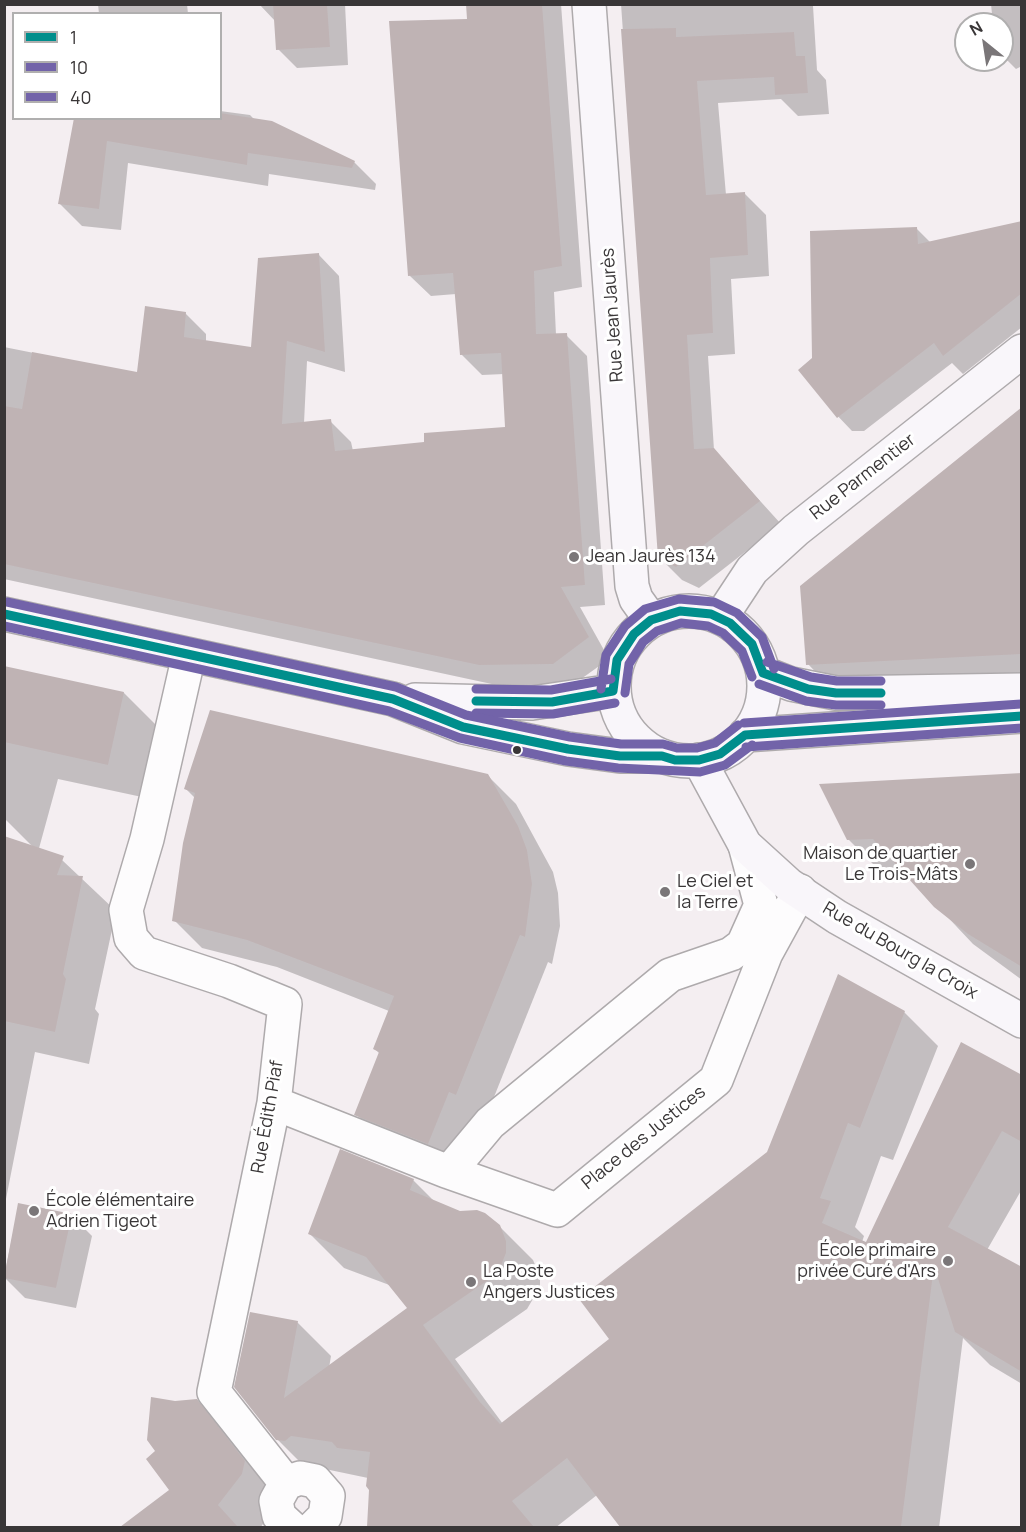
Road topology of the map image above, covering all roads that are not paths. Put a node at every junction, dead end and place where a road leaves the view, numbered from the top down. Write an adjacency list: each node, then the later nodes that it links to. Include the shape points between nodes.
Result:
1 (590, 4): 5 (main road, Rue Jean Jaurès, via 632,585 636,599)
2 (1022, 351): 4 (main road, Rue Parmentier, via 796,531 752,570)
3 (4, 614): 6 (main road)
4 (721, 617): 5 (main road, via 691,610); 7 (main road, via 752,644)
5 (651, 620): 9 (main road, via 634,633 622,651)
6 (189, 655): 10 (main road); 18 (street, Rue Édith Piaf, via 147,839 126,910 131,938 144,953 285,1004)
7 (763, 674): 8 (main road, via 836,693); 12 (main road, via 761,707)
8 (1022, 690)
9 (613, 691): 10 (main road, via 531,703); 13 (main road, via 628,731)
10 (393, 699): 13 (main road, via 463,727 620,756)
11 (1022, 716): 12 (main road)
12 (745, 735): 14 (main road, via 720,754)
13 (662, 756): 14 (main road)
14 (699, 760): 15 (main road, Rue du Bourg la Croix)
15 (745, 845): 16 (main road, Rue du Bourg la Croix); 19 (street, via 761,905 743,945 731,954 670,975 490,1123)
16 (801, 891): 17 (main road, Rue du Bourg la Croix, via 837,917); 19 (street, Place des Justices, via 766,953 716,1080 557,1210)
17 (1022, 1021)
18 (274, 1103): 19 (street, Place des Justices); 20 (street, Rue Édith Piaf, via 214,1392)
19 (449, 1172)
20 (286, 1483): 21 (street, via 277,1496 282,1520); 21 (street, via 306,1478 323,1487 328,1506)
21 (312, 1527)

